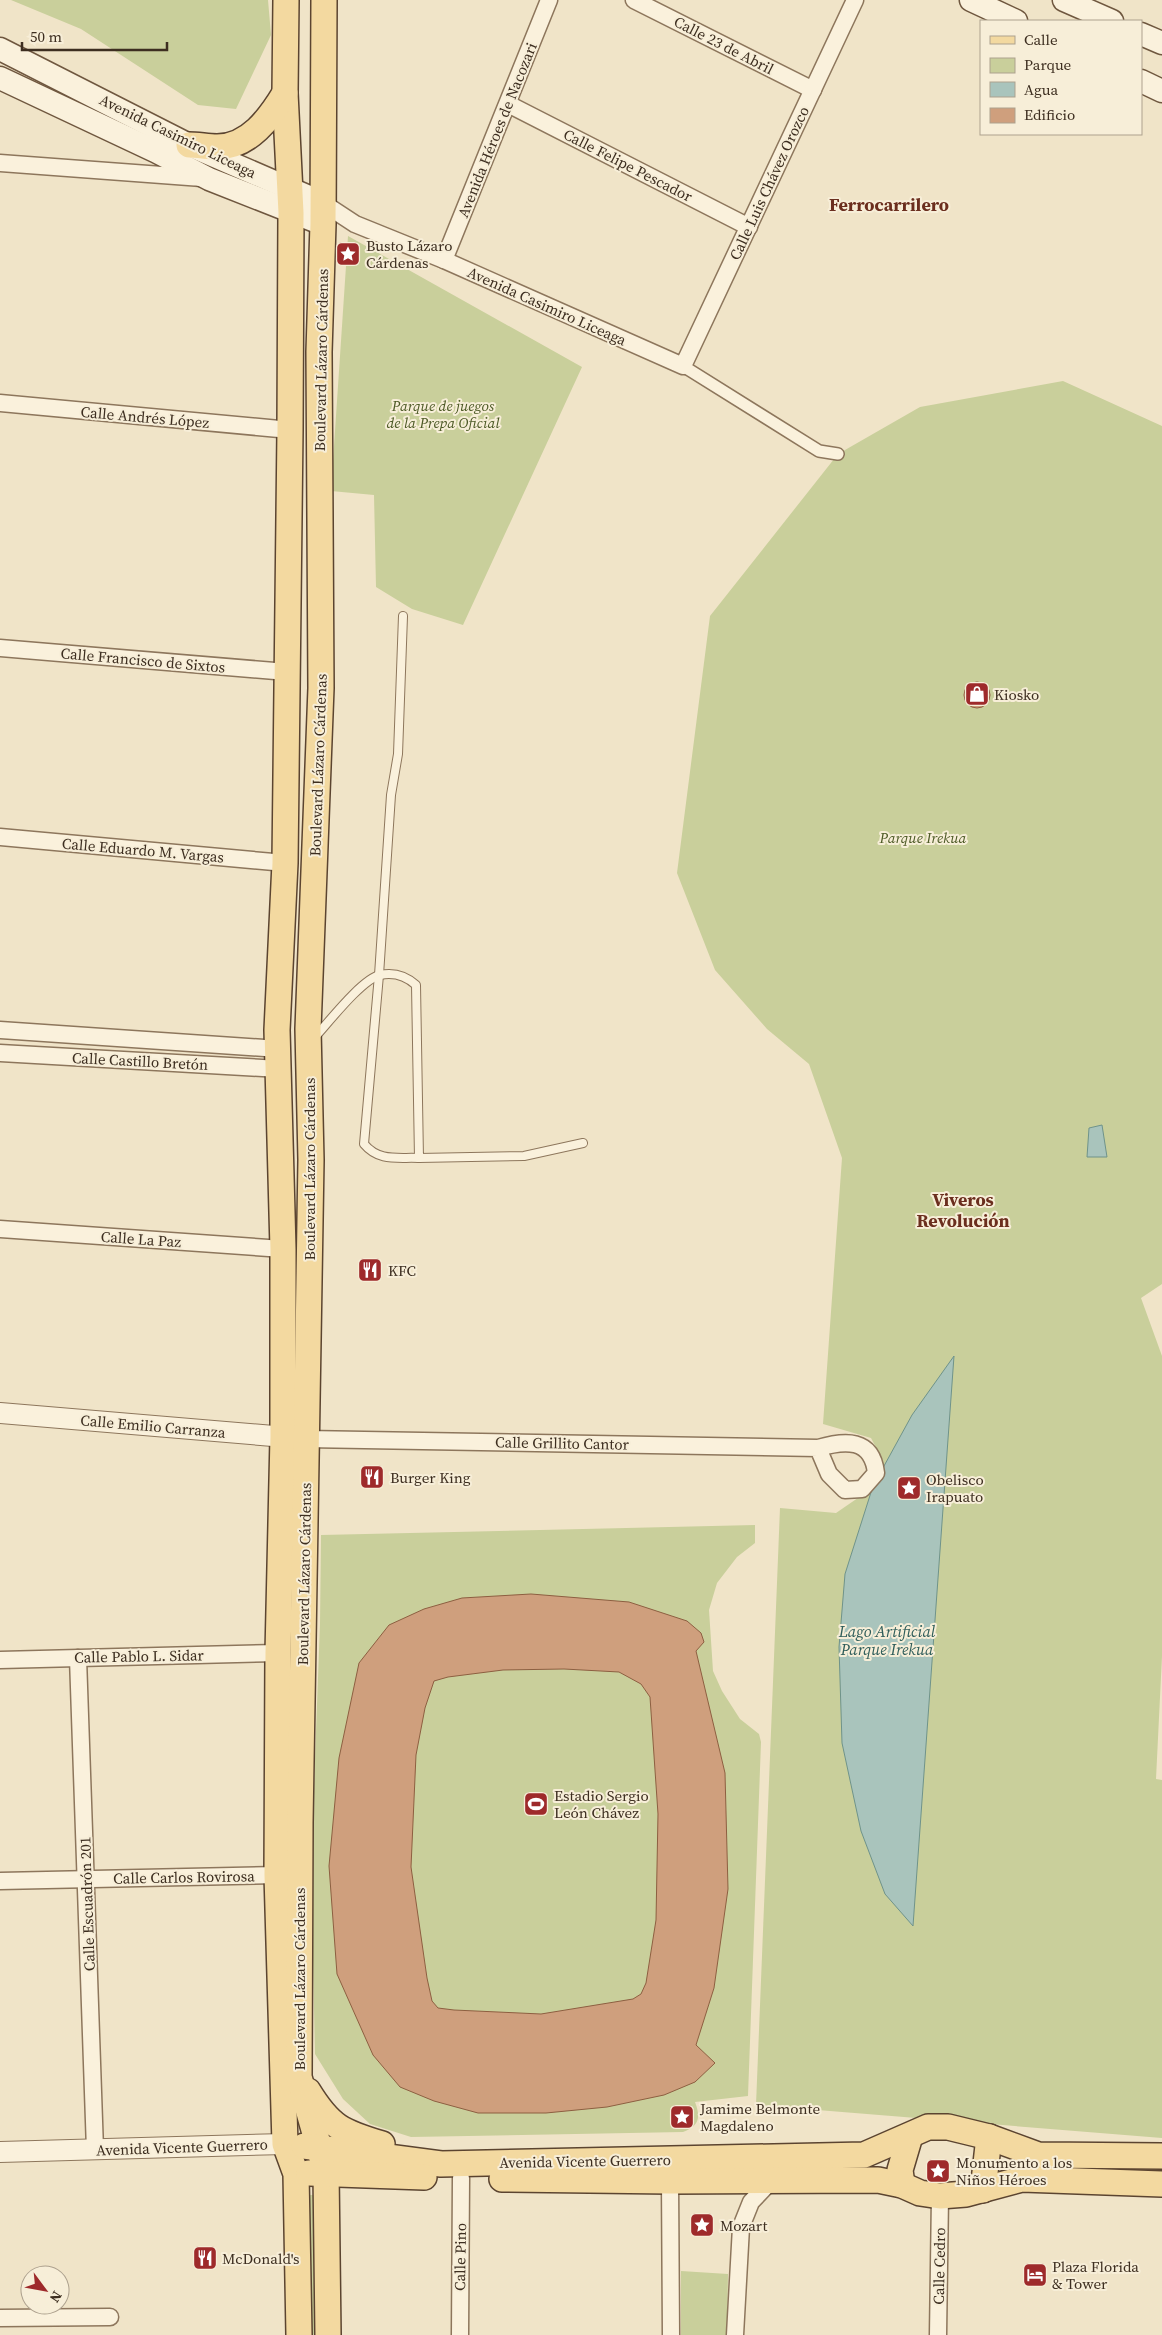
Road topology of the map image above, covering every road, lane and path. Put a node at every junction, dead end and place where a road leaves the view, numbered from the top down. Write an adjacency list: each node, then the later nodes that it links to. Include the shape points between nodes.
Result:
1 (286, 0): 17 (main road, Boulevard Lázaro Cárdenas)
2 (324, 0): 23 (main road, Boulevard Lázaro Cárdenas)
3 (549, 0): 18 (street, Avenida Héroes de Nacozari)
4 (634, 0): 15 (street, Calle 23 de Abril)
5 (855, 0): 15 (street, Calle Luis Chávez Orozco)
6 (972, 0): 8 (main road)
7 (1064, 0): 9 (main road)
8 (1014, 20)
9 (1110, 20)
10 (1142, 34): 11 (main road)
11 (1162, 43)
12 (0, 49): 19 (main road, Avenida Casimiro Liceaga)
13 (0, 78): 21 (main road, Avenida Casimiro Liceaga)
14 (1142, 81): 16 (main road)
15 (813, 90): 24 (street, Calle Luis Chávez Orozco)
16 (1162, 91)
17 (285, 93): 19 (main road, via 260,127 240,142 219,147); 22 (main road, Boulevard Lázaro Cárdenas)
18 (508, 104): 24 (street, Calle Felipe Pescador); 25 (street, Avenida Héroes de Nacozari)
19 (189, 145): 22 (main road, Avenida Casimiro Liceaga)
20 (0, 163): 21 (street)
21 (209, 179): 22 (main road, Avenida Casimiro Liceaga)
22 (290, 202): 23 (main road, Avenida Casimiro Liceaga); 28 (main road, Boulevard Lázaro Cárdenas)
23 (323, 214): 25 (street, Avenida Casimiro Liceaga); 37 (main road, Boulevard Lázaro Cárdenas, via 321,688)
24 (749, 227): 26 (street, Calle Luis Chávez Orozco)
25 (444, 260): 26 (street, Avenida Casimiro Liceaga)
26 (683, 366): 29 (street, via 819,451)
27 (0, 403): 28 (street, Calle Andrés López)
28 (290, 430): 32 (main road, Boulevard Lázaro Cárdenas)
29 (838, 454)
30 (403, 616): 35 (lane, via 398,754 391,794)
31 (0, 648): 32 (street, Calle Francisco de Sixtos)
32 (287, 672): 34 (main road, Boulevard Lázaro Cárdenas)
33 (0, 837): 34 (street, Calle Eduardo M. Vargas)
34 (285, 862): 39 (main road, Boulevard Lázaro Cárdenas, via 277,1030)
35 (379, 975): 37 (lane, via 354,993); 41 (lane, via 404,976 416,985); 41 (lane, via 364,1144 371,1153 384,1157)
36 (0, 1030): 39 (street, Calle Castillo Bretón)
37 (308, 1044): 45 (main road, Boulevard Lázaro Cárdenas, via 311,1160)
38 (0, 1053): 39 (street, Calle Castillo Bretón)
39 (279, 1059): 43 (main road, Boulevard Lázaro Cárdenas)
40 (583, 1143): 41 (lane, via 524,1156)
41 (419, 1158)
42 (0, 1229): 43 (street, Calle La Paz)
43 (283, 1249): 45 (main road, Boulevard Lázaro Cárdenas)
44 (0, 1413): 45 (street, Calle Emilio Carranza)
45 (294, 1438): 46 (street, Calle Grillito Cantor); 47 (main road, Boulevard Lázaro Cárdenas); 53 (main road, Boulevard Lázaro Cárdenas, via 300,1822)
46 (818, 1448)
47 (278, 1653): 48 (street, Calle Pablo L. Sidar); 50 (main road, Boulevard Lázaro Cárdenas)
48 (78, 1658): 49 (street, Calle Pablo L. Sidar); 51 (street, Calle Escuadrón 201)
49 (0, 1660)
50 (278, 1875): 51 (street, Calle Carlos Rovirosa); 56 (main road, Boulevard Lázaro Cárdenas)
51 (86, 1879): 52 (street, Calle Carlos Rovirosa); 58 (street, Calle Escuadrón 201)
52 (0, 1881)
53 (298, 2077): 57 (main road, Boulevard Lázaro Cárdenas); 61 (main road, via 315,2104 335,2126 348,2134)
54 (910, 2136): 55 (main road, Avenida Vicente Guerrero, via 928,2127 948,2127); 61 (main road, Avenida Vicente Guerrero, via 864,2155); 68 (main road, via 900,2170)
55 (989, 2137): 60 (main road, Avenida Vicente Guerrero, via 1038,2155); 69 (main road)
56 (285, 2144): 57 (main road, Avenida Vicente Guerrero); 58 (street, Avenida Vicente Guerrero); 63 (main road, Boulevard Lázaro Cárdenas)
57 (318, 2148): 61 (main road, Avenida Vicente Guerrero); 62 (main road, Boulevard Lázaro Cárdenas)
58 (95, 2150): 59 (street, Avenida Vicente Guerrero)
59 (0, 2152)
60 (1162, 2156)
61 (441, 2164)
62 (326, 2172): 63 (main road, Avenida Vicente Guerrero); 64 (main road, Avenida Vicente Guerrero); 74 (main road, Boulevard Lázaro Cárdenas)
63 (296, 2174): 73 (main road, Boulevard Lázaro Cárdenas)
64 (461, 2178): 65 (main road, Avenida Vicente Guerrero); 75 (street, Calle Pino)
65 (670, 2181): 66 (main road, Avenida Vicente Guerrero); 76 (street)
66 (771, 2181): 68 (main road, Avenida Vicente Guerrero, via 878,2180); 77 (street, via 751,2202 741,2227)
67 (1162, 2184): 69 (main road, Avenida Vicente Guerrero, via 1022,2179)
68 (902, 2185): 70 (main road, Avenida Vicente Guerrero, via 920,2193)
69 (983, 2190): 70 (main road, Avenida Vicente Guerrero)
70 (940, 2196): 78 (street, Calle Cedro)
71 (110, 2317): 72 (street)
72 (0, 2318)
73 (299, 2335)
74 (328, 2335)
75 (460, 2335)
76 (671, 2335)
77 (735, 2335)
78 (938, 2335)

